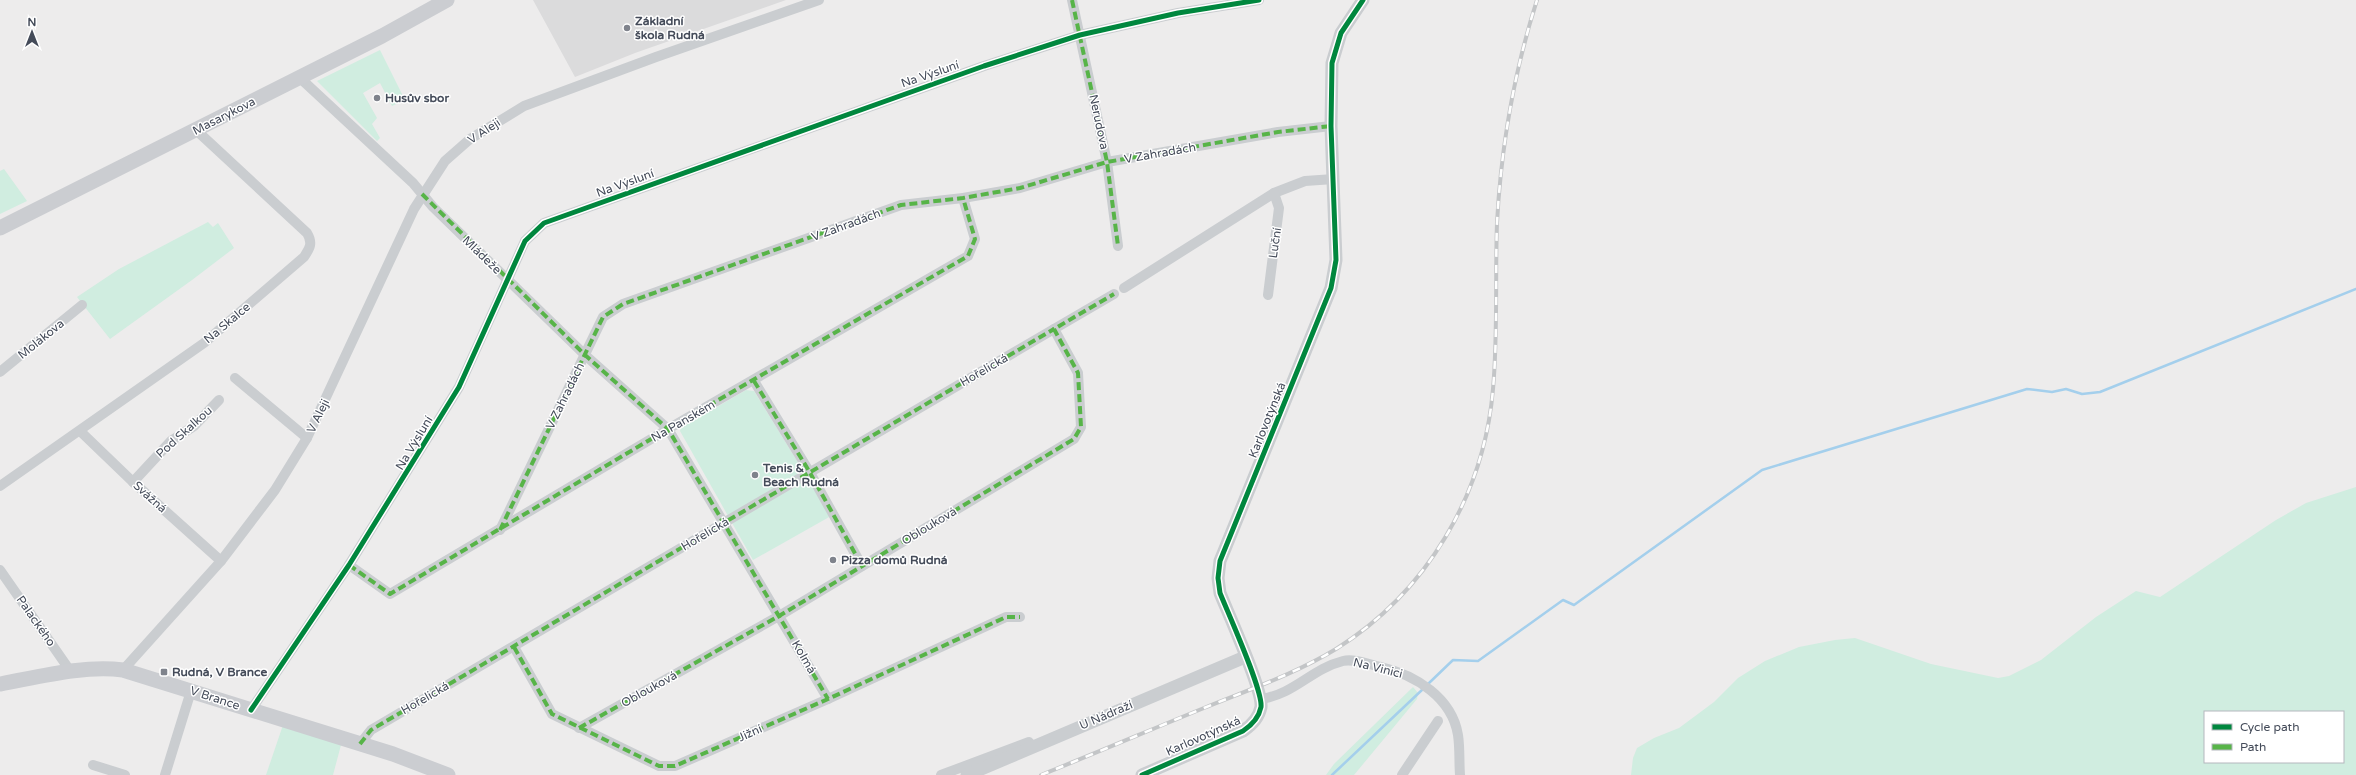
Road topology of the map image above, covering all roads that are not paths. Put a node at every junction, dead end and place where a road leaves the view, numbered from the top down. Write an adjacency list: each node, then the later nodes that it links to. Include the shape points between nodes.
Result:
1 (447, 0): 7 (main road, Masarykova)
2 (819, 0): 13 (street, V Aleji, via 524,106 470,139 445,161)
3 (1072, 0): 6 (street, Nerudova)
4 (1259, 0): 6 (street, Na Výsluní, via 1178,13)
5 (1363, 0): 8 (street, Karlovotýnská, via 1341,33 1332,63)
6 (1080, 35): 10 (street, Nerudova); 17 (street, Na Výsluní, via 984,66 544,223 525,240)
7 (300, 78): 9 (main road, Masarykova); 13 (street, Mládeže)
8 (1331, 126): 10 (street, V Zahradách, via 1278,132); 11 (street, Karlovotýnská)
9 (196, 130): 15 (main road, Masarykova); 29 (street, Na Skalce, via 306,233 311,247 304,257 204,343)
10 (1107, 162): 14 (street, V Zahradách, via 1020,188); 16 (street, Nerudova)
11 (1334, 179): 12 (street, via 1305,181); 43 (street, Karlovotýnská, via 1336,260 1331,288 1220,562 1220,593)
12 (1274, 193): 18 (street); 20 (street, Luční, via 1279,208)
13 (422, 194): 17 (street, Mládeže); 30 (street, V Aleji)
14 (963, 198): 23 (street, V Zahradách, via 901,205 623,304 603,317); 26 (street, Na Panském, via 975,239 968,256)
15 (0, 228)
16 (1118, 246)
17 (507, 279): 23 (street, Mládeže); 37 (street, Na Výsluní, via 459,386)
18 (1124, 288)
19 (1114, 294): 22 (street)
20 (1268, 295)
21 (82, 305): 24 (street, Molákova)
22 (1054, 329): 31 (street, Hořelická); 38 (street, Oblouková, via 1078,373 1081,427 1074,439)
23 (585, 355): 28 (street, Mládeže); 35 (street, V Zahradách)
24 (0, 372)
25 (235, 378): 30 (street, V Aleji)
26 (754, 380): 28 (street, Na Panském); 31 (street)
27 (219, 400): 32 (street, Pod Skalkou, via 194,426 170,441)
28 (668, 429): 34 (street, Mládeže); 35 (street, Na Panském)
29 (80, 431): 32 (street, Svážná); 33 (street, Na Skalce)
30 (307, 438): 36 (street, V Aleji, via 275,490)
31 (809, 471): 34 (street, Hořelická); 38 (street)
32 (133, 482): 36 (street, Svážná)
33 (0, 486)
34 (723, 523): 40 (street, Kolmá); 42 (street, Hořelická)
35 (500, 530): 37 (street, Na Panském, via 390,594)
36 (221, 561): 44 (street, V Aleji)
37 (349, 565): 50 (street, Na Výsluní)
38 (862, 566): 40 (street, Oblouková)
39 (0, 570): 45 (street, Palackého)
40 (779, 616): 48 (street, Kolmá); 52 (street, Oblouková)
41 (1020, 618): 48 (street, Jižní, via 1006,618)
42 (514, 647): 52 (street, Jižní, via 552,714); 53 (street, Hořelická, via 371,730)
43 (1245, 656): 49 (street, Karlovotýnská); 54 (street, U Nádraží)
44 (123, 670): 45 (main road, V Brance); 47 (main road, V Brance)
45 (72, 672): 46 (main road, V Brance)
46 (0, 684)
47 (191, 691): 50 (main road, V Brance); 57 (street)
48 (828, 699): 52 (street, Jižní, via 675,766 659,766)
49 (1261, 699): 61 (street, Karlovotýnská, via 1261,708 1249,727); 63 (street, Na Vinici, via 1280,695 1319,671 1345,660 1399,671 1420,681 1449,709 1458,736)
50 (251, 710): 53 (main road, V Brance)
51 (1438, 721): 62 (street)
52 (579, 728)
53 (360, 744): 58 (main road, V Brance)
54 (1033, 747): 59 (street, via 1029,742); 60 (street, U Nádraží)
55 (93, 764): 56 (street)
56 (125, 775)
57 (165, 775)
58 (448, 775)
59 (941, 775)
60 (967, 775)
61 (1142, 775)
62 (1402, 775)
63 (1460, 775)

